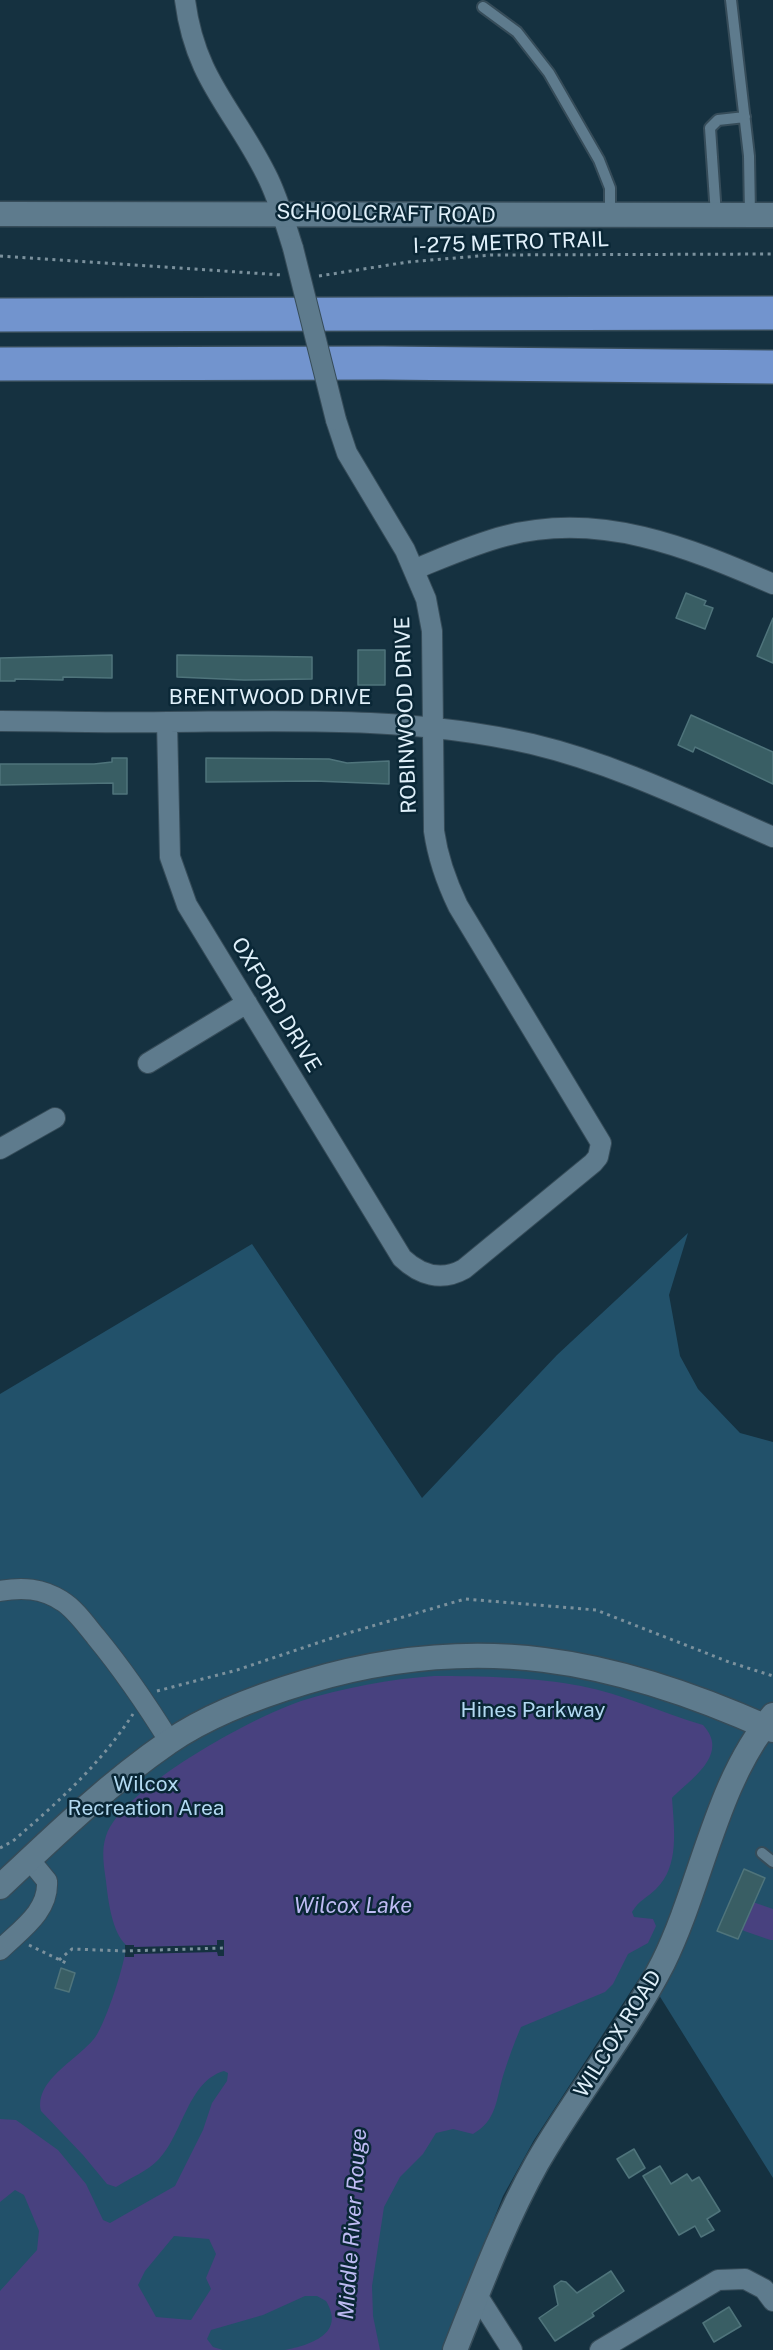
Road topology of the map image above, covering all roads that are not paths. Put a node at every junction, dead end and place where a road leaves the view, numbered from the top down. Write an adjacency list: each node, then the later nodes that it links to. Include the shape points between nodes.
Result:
1 (185, 0): 5 (street, ROBINWOOD DRIVE, via 199,60 266,173)
2 (731, 0): 4 (lane)
3 (483, 7): 8 (lane, via 517,32 549,73 599,160 610,188)
4 (745, 117): 7 (lane); 9 (lane, via 718,120 710,128)
5 (282, 212): 6 (street, SCHOOLCRAFT ROAD); 8 (street, SCHOOLCRAFT ROAD); 14 (street, ROBINWOOD DRIVE, bridge, via 347,453)
6 (0, 214)
7 (762, 215): 9 (street, SCHOOLCRAFT ROAD)
8 (610, 216): 9 (street, SCHOOLCRAFT ROAD)
9 (716, 216)
10 (773, 313): 11 (highway)
11 (0, 315)
12 (0, 364): 13 (highway)
13 (773, 367)
14 (415, 569): 15 (street, via 507,536 532,530 583,528 671,542); 18 (street, ROBINWOOD DRIVE, via 432,631)
15 (773, 584)
16 (0, 721): 17 (street, BRENTWOOD DRIVE)
17 (167, 722): 18 (street, BRENTWOOD DRIVE, via 288,719); 20 (street, OXFORD DRIVE, via 168,834 174,873 188,905)
18 (432, 727): 19 (street, BRENTWOOD DRIVE, via 543,748 630,776); 24 (street, ROBINWOOD DRIVE, via 434,831 445,879 598,1137 601,1150 593,1163 464,1269 448,1276)
19 (773, 837)
20 (247, 1004): 21 (street); 24 (street, OXFORD DRIVE, via 402,1258 412,1268)
21 (148, 1064)
22 (55, 1118): 23 (street)
23 (0, 1149)
24 (433, 1276)
25 (0, 1590): 27 (street, via 36,1590 63,1602 132,1681)
26 (770, 1724): 27 (street, via 606,1669 521,1655 459,1654 364,1667 295,1685 226,1711); 33 (street, WILCOX ROAD, via 740,1766 662,1965 536,2164 506,2223)
27 (170, 1742): 29 (street)
28 (762, 1853): 30 (lane)
29 (29, 1859): 31 (street); 32 (street, via 47,1881 46,1901)
30 (773, 1862)
31 (0, 1887)
32 (0, 1950)
33 (477, 2295): 35 (street, WILCOX ROAD); 36 (street)
34 (773, 2301): 37 (street, via 764,2289 745,2279 711,2282)
35 (455, 2350)
36 (512, 2350)
37 (600, 2350)

